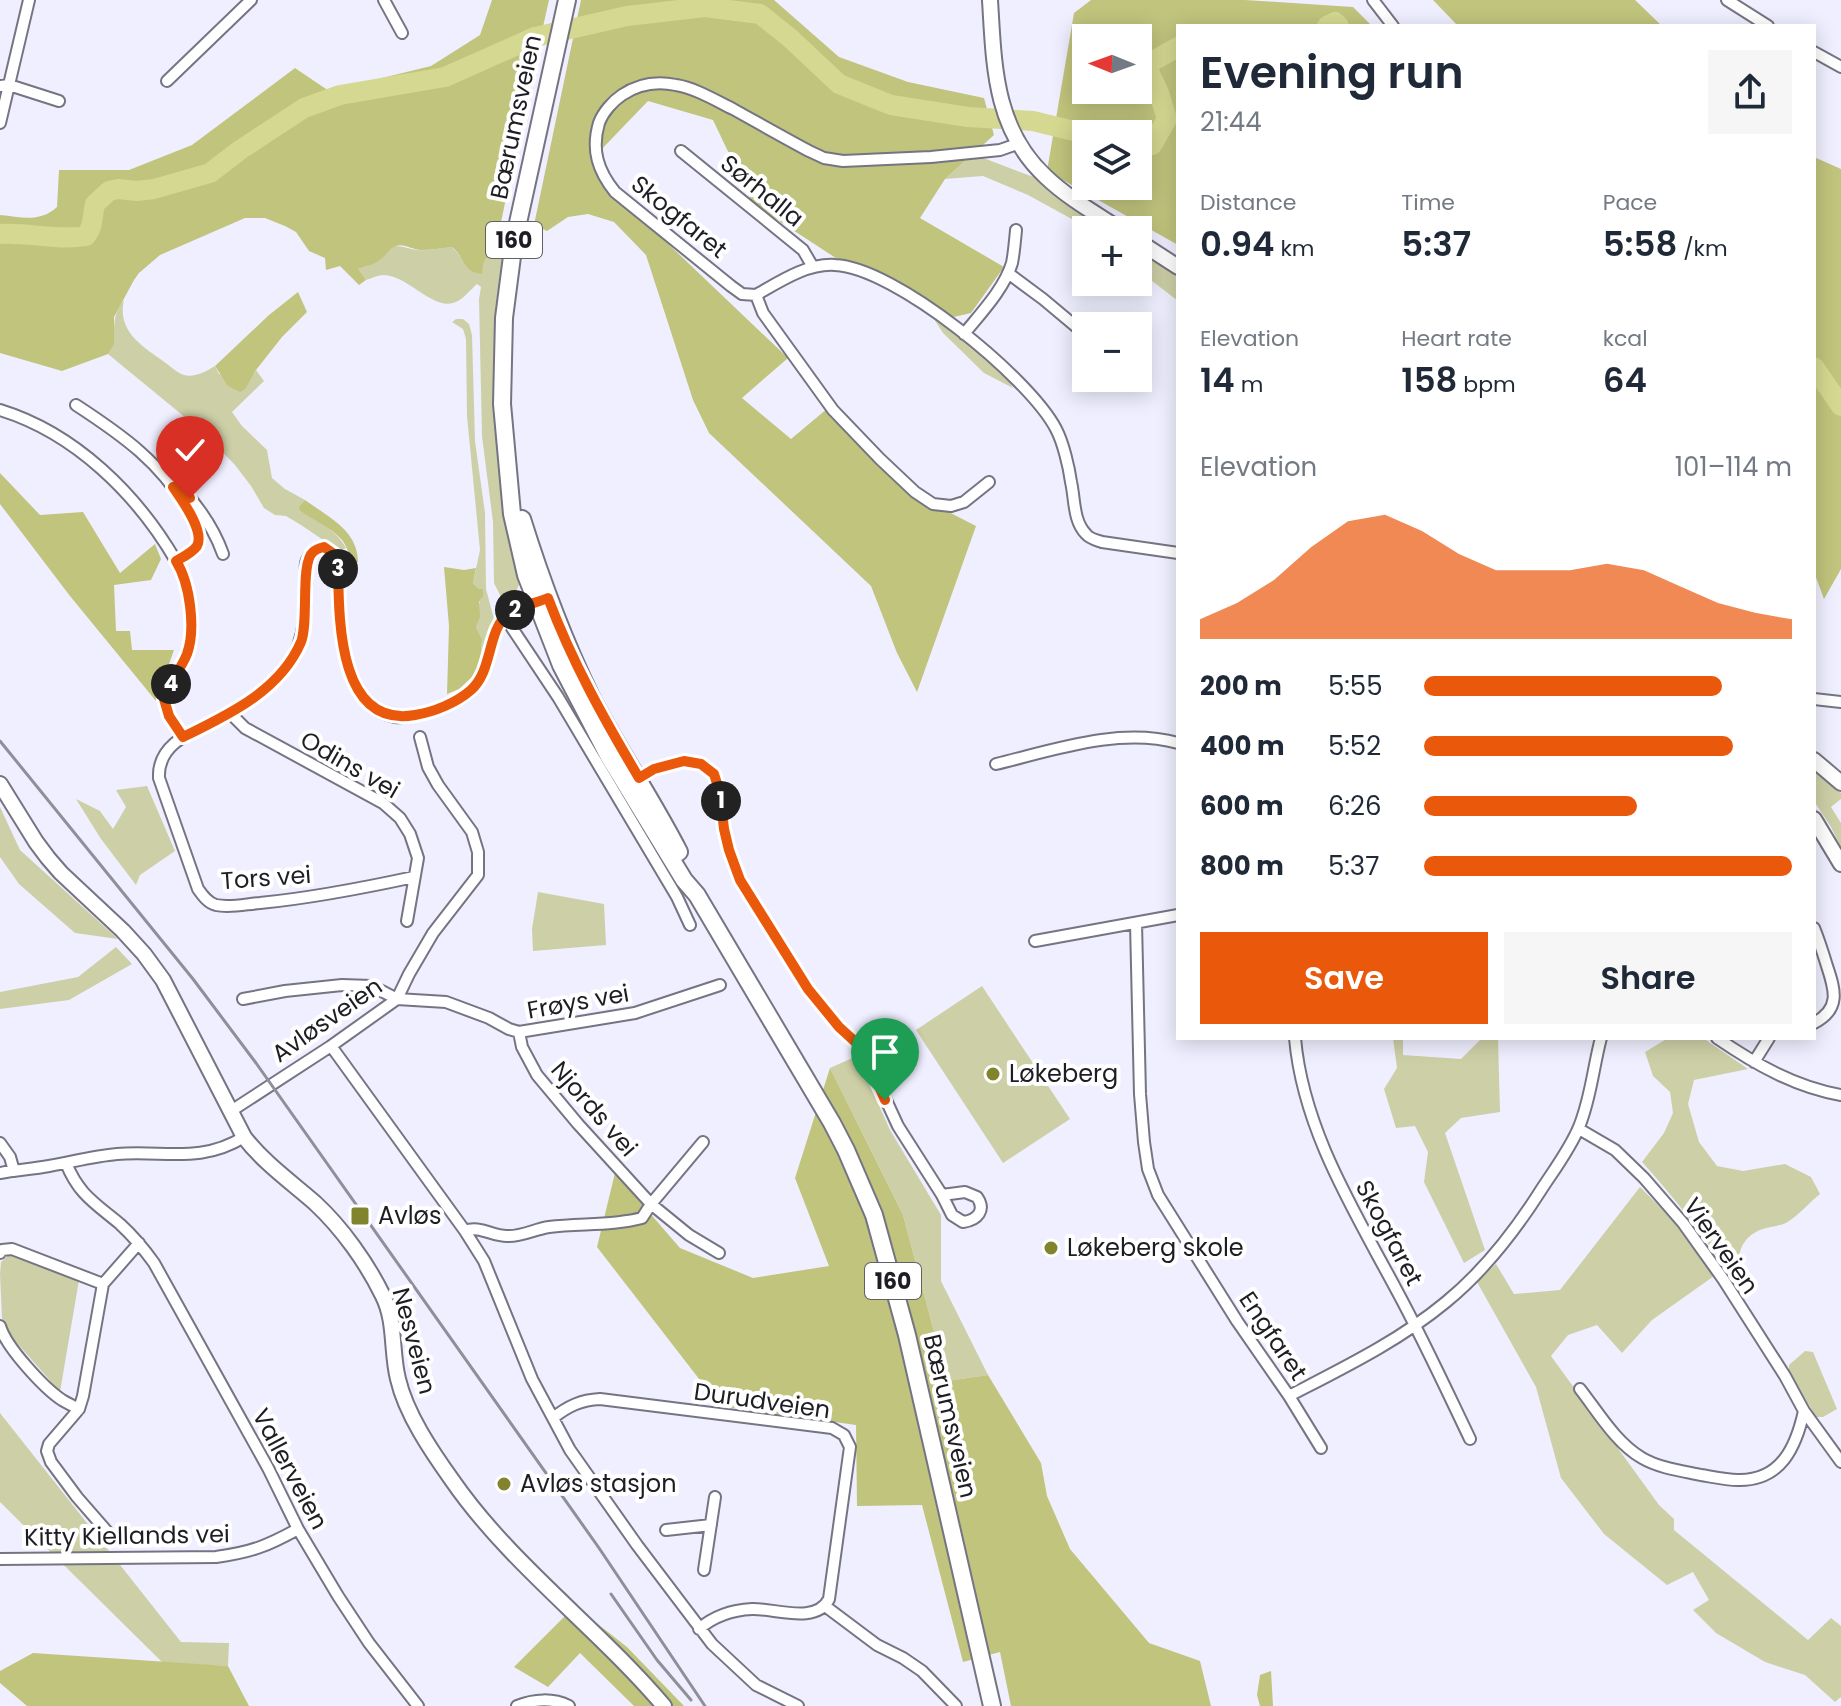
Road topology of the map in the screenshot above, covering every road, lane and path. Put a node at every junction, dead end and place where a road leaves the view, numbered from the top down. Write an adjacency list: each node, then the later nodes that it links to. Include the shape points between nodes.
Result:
1 (29, 0): 14 (street)
2 (251, 0): 13 (street)
3 (384, 0): 10 (street)
4 (567, 0): 35 (main road, Bærumsveien / 160, via 531,161 503,330 504,430 511,484)
5 (990, 0): 17 (street, via 995,75)
6 (1373, 0): 8 (street)
7 (1727, 0): 9 (street)
8 (1391, 24)
9 (1765, 24)
10 (402, 33)
11 (1816, 53): 12 (street)
12 (1841, 67)
13 (167, 81)
14 (4, 86): 15 (street); 16 (street)
15 (59, 101)
16 (0, 123)
17 (1020, 143): 19 (street, via 1046,177); 25 (street, Skogfaret, via 1000,150 843,161 824,158 676,85 629,90 600,119 596,139 603,177 742,294)
18 (681, 151): 23 (street, Sørhalla, via 803,250)
19 (1100, 216)
20 (1016, 230): 24 (street)
21 (1152, 250): 22 (street)
22 (1176, 266)
23 (813, 267): 25 (street); 27 (street, via 835,264 871,275)
24 (1008, 273): 26 (street); 27 (street)
25 (756, 295): 30 (street, via 763,313 833,410 915,492 933,504 951,506)
26 (1072, 323)
27 (964, 334): 32 (street, via 1028,391 1058,432 1085,534 1102,542)
28 (76, 405): 31 (street, via 132,444)
29 (0, 410): 34 (street, via 64,439 100,467)
30 (989, 482)
31 (173, 487): 33 (street, via 180,486 205,516); 34 (street, via 199,538 196,548)
32 (1176, 553)
33 (223, 554)
34 (176, 561): 40 (street, via 187,583 190,638 164,699)
35 (542, 601): 36 (street); 45 (main road, Bærumsveien / 160, via 572,690 609,757)
36 (504, 616): 39 (street, via 473,689 429,713 395,717 363,697 353,680 341,631 338,563 324,547 306,562 302,640 283,673); 54 (street, via 558,697)
37 (1816, 699): 38 (street)
38 (1841, 702)
39 (230, 713): 40 (street); 50 (street, Odins vei, via 245,728 383,803 400,818 418,858)
40 (183, 737): 50 (street, Tors vei, via 162,758 159,778 198,889 207,901 268,902)
41 (420, 737): 59 (street, Avløsveien, via 428,767 472,832 479,867 472,885 433,933)
42 (1176, 743): 44 (street, via 1142,737 1108,740)
43 (1816, 762): 46 (street)
44 (996, 764)
45 (633, 781): 77 (street, via 684,761 701,764 714,774 740,880 808,989 862,1048 898,1126); 109 (main road, Bærumsveien / 160, via 684,880 832,1123 874,1215)
46 (1841, 783)
47 (2, 791): 69 (street, Nesveien, via 61,873 159,973)
48 (1816, 822): 49 (street)
49 (1841, 864)
50 (414, 877): 52 (street, Odins vei)
51 (1176, 915): 53 (street)
52 (407, 921)
53 (1136, 923): 56 (street); 87 (street, Engfaret, via 1140,1094 1148,1169 1158,1195)
54 (690, 925)
55 (1816, 934): 60 (street, via 1835,998)
56 (1035, 941)
57 (720, 985): 61 (street, Frøys vei, via 635,1013)
58 (243, 999): 59 (street, via 342,985 372,986)
59 (397, 999): 61 (street, Frøys vei, via 446,1002); 66 (street, Avløsveien)
60 (1816, 1022)
61 (519, 1032): 78 (street, Njords vei, via 537,1075)
62 (1295, 1040): 85 (street, Skogfaret, via 1320,1137)
63 (1601, 1040): 70 (street)
64 (1720, 1040): 67 (street)
65 (1768, 1040): 67 (street)
66 (331, 1046): 69 (street, Avløsveien); 79 (street)
67 (1754, 1062): 68 (street)
68 (1841, 1095)
69 (231, 1111): 71 (street, Nesveien)
70 (1579, 1129): 85 (street, via 1495,1253); 89 (street, Vierveien, via 1615,1150 1683,1223)
71 (244, 1137): 74 (street, via 204,1153 117,1154); 106 (street, Nesveien, via 325,1213 369,1271 385,1298 406,1403 468,1502)
72 (703, 1142): 78 (street)
73 (0, 1143): 75 (street)
74 (66, 1163): 75 (street); 80 (street, Vallerveien, via 79,1190)
75 (14, 1171): 76 (street)
76 (0, 1173)
77 (942, 1195)
78 (651, 1204): 79 (street, via 642,1218 626,1221 539,1228 508,1237 474,1228); 82 (street, Njords vei)
79 (465, 1231): 90 (street, via 484,1261)
80 (139, 1243): 83 (street); 96 (street, Vallerveien, via 207,1355)
81 (0, 1253): 83 (street, via 12,1249)
82 (719, 1253)
83 (103, 1284): 88 (street)
84 (0, 1326): 88 (street, via 42,1384)
85 (1415, 1326): 87 (street); 91 (street, Skogfaret)
86 (1580, 1389): 89 (street, via 1615,1434 1642,1458 1727,1479 1750,1479 1775,1470 1796,1442)
87 (1289, 1396): 92 (street, Engfaret)
88 (79, 1409): 98 (street, via 47,1451)
89 (1804, 1411): 93 (street, Vierveien)
90 (553, 1418): 101 (street, Durudveien, via 578,1402 600,1399 832,1428 844,1435 850,1447); 102 (street, via 570,1450)
91 (1470, 1439)
92 (1321, 1448)
93 (1841, 1462)
94 (715, 1497): 95 (street)
95 (711, 1525): 97 (street); 100 (street)
96 (298, 1529): 99 (street, Kitty Kiellands vei, via 266,1546 216,1557); 103 (street, Vallerveien, via 369,1643)
97 (666, 1530)
98 (111, 1536)
99 (0, 1559)
100 (704, 1570)
101 (825, 1606): 102 (street, via 807,1613 740,1611 711,1619); 108 (street, via 922,1671)
102 (699, 1629): 107 (street, via 756,1685)
103 (418, 1706)
104 (517, 1706): 105 (street, via 535,1700)
105 (569, 1706)
106 (664, 1706)
107 (798, 1706)
108 (956, 1706)
109 (992, 1706)

